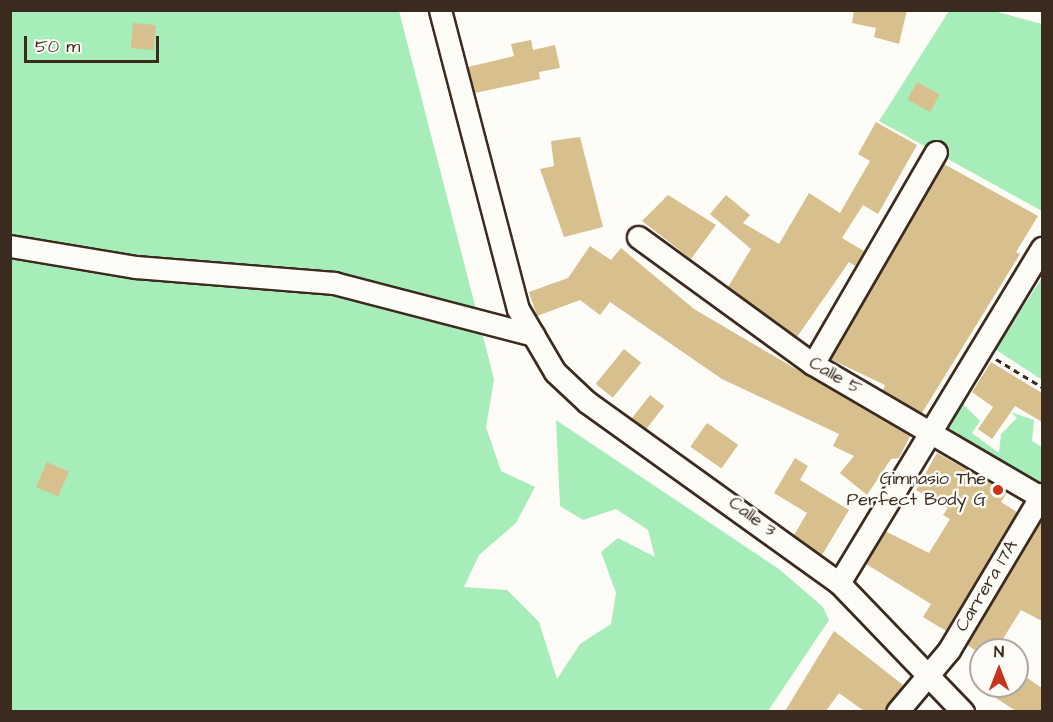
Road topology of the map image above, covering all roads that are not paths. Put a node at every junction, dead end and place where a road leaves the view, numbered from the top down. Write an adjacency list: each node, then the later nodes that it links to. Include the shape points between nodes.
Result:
1 (440, 10): 6 (street, Calle 3, via 518,309)
2 (936, 152): 7 (street)
3 (639, 237): 7 (street, Calle 5)
4 (10, 246): 6 (street, via 136,267 334,283)
5 (1042, 248): 8 (street)
6 (533, 335): 10 (street, Calle 3, via 555,372 587,402)
7 (813, 364): 8 (street, Calle 5)
8 (929, 428): 9 (street, Calle 5); 10 (street)
9 (1042, 497): 11 (street, Carrera 17A)
10 (839, 583): 11 (street, Calle 3)
11 (928, 675): 12 (street, Carrera 17A); 13 (street, Calle 3)
12 (897, 711)
13 (963, 711)

